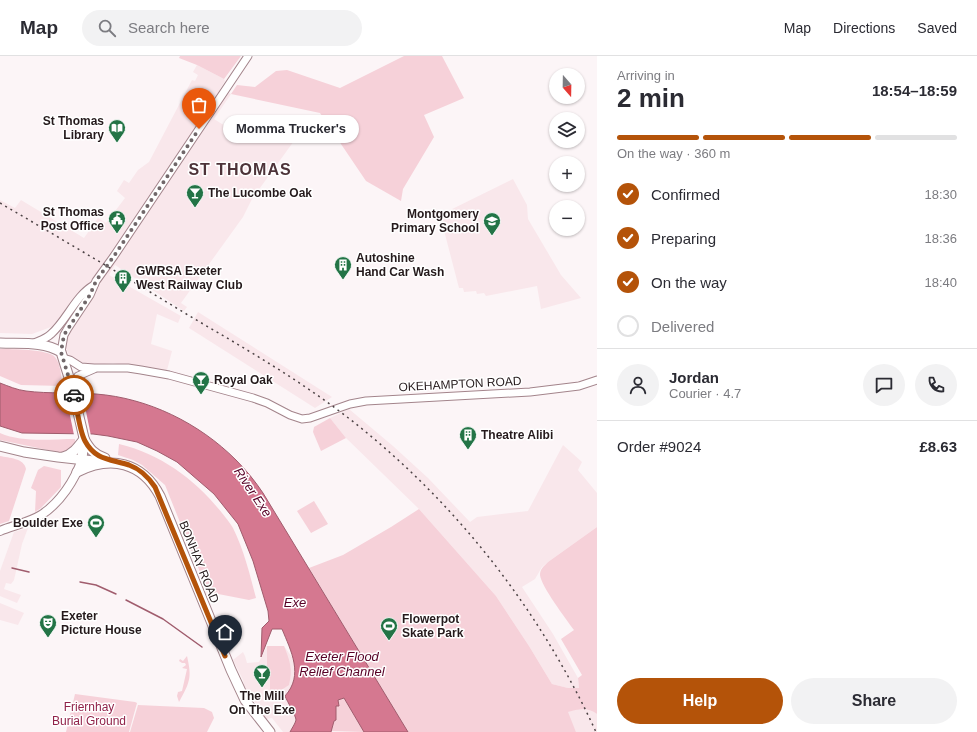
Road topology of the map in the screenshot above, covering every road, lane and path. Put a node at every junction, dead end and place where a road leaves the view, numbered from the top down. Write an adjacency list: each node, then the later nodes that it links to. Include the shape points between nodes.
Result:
1 (248, 56): 2 (street)
2 (94, 285): 4 (street, via 84,293 56,329 46,338); 5 (street, via 64,335)
3 (0, 343): 4 (highway)
4 (32, 344): 5 (highway, via 53,348)
5 (62, 355): 6 (street, OKEHAMPTON ROAD, via 81,367); 8 (highway)
6 (94, 368): 7 (street, OKEHAMPTON ROAD, via 128,368 169,375 253,398 298,419 310,418 366,401 530,392 579,386); 8 (street, via 78,376)
7 (597, 380)
8 (72, 388): 9 (highway)
9 (84, 438): 11 (highway, via 74,451); 12 (highway); 14 (highway, via 97,456)
10 (0, 446): 11 (highway, BONHAY ROAD)
11 (60, 458): 12 (highway, BONHAY ROAD)
12 (82, 459): 13 (highway, BONHAY ROAD); 15 (main road)
13 (112, 463): 14 (highway, BONHAY ROAD); 15 (highway, BONHAY ROAD, via 92,466)
14 (123, 464): 17 (highway, BONHAY ROAD, via 139,470 155,487 245,700)
15 (77, 472): 16 (main road, via 60,497 45,512)
16 (0, 531)
17 (270, 732)

